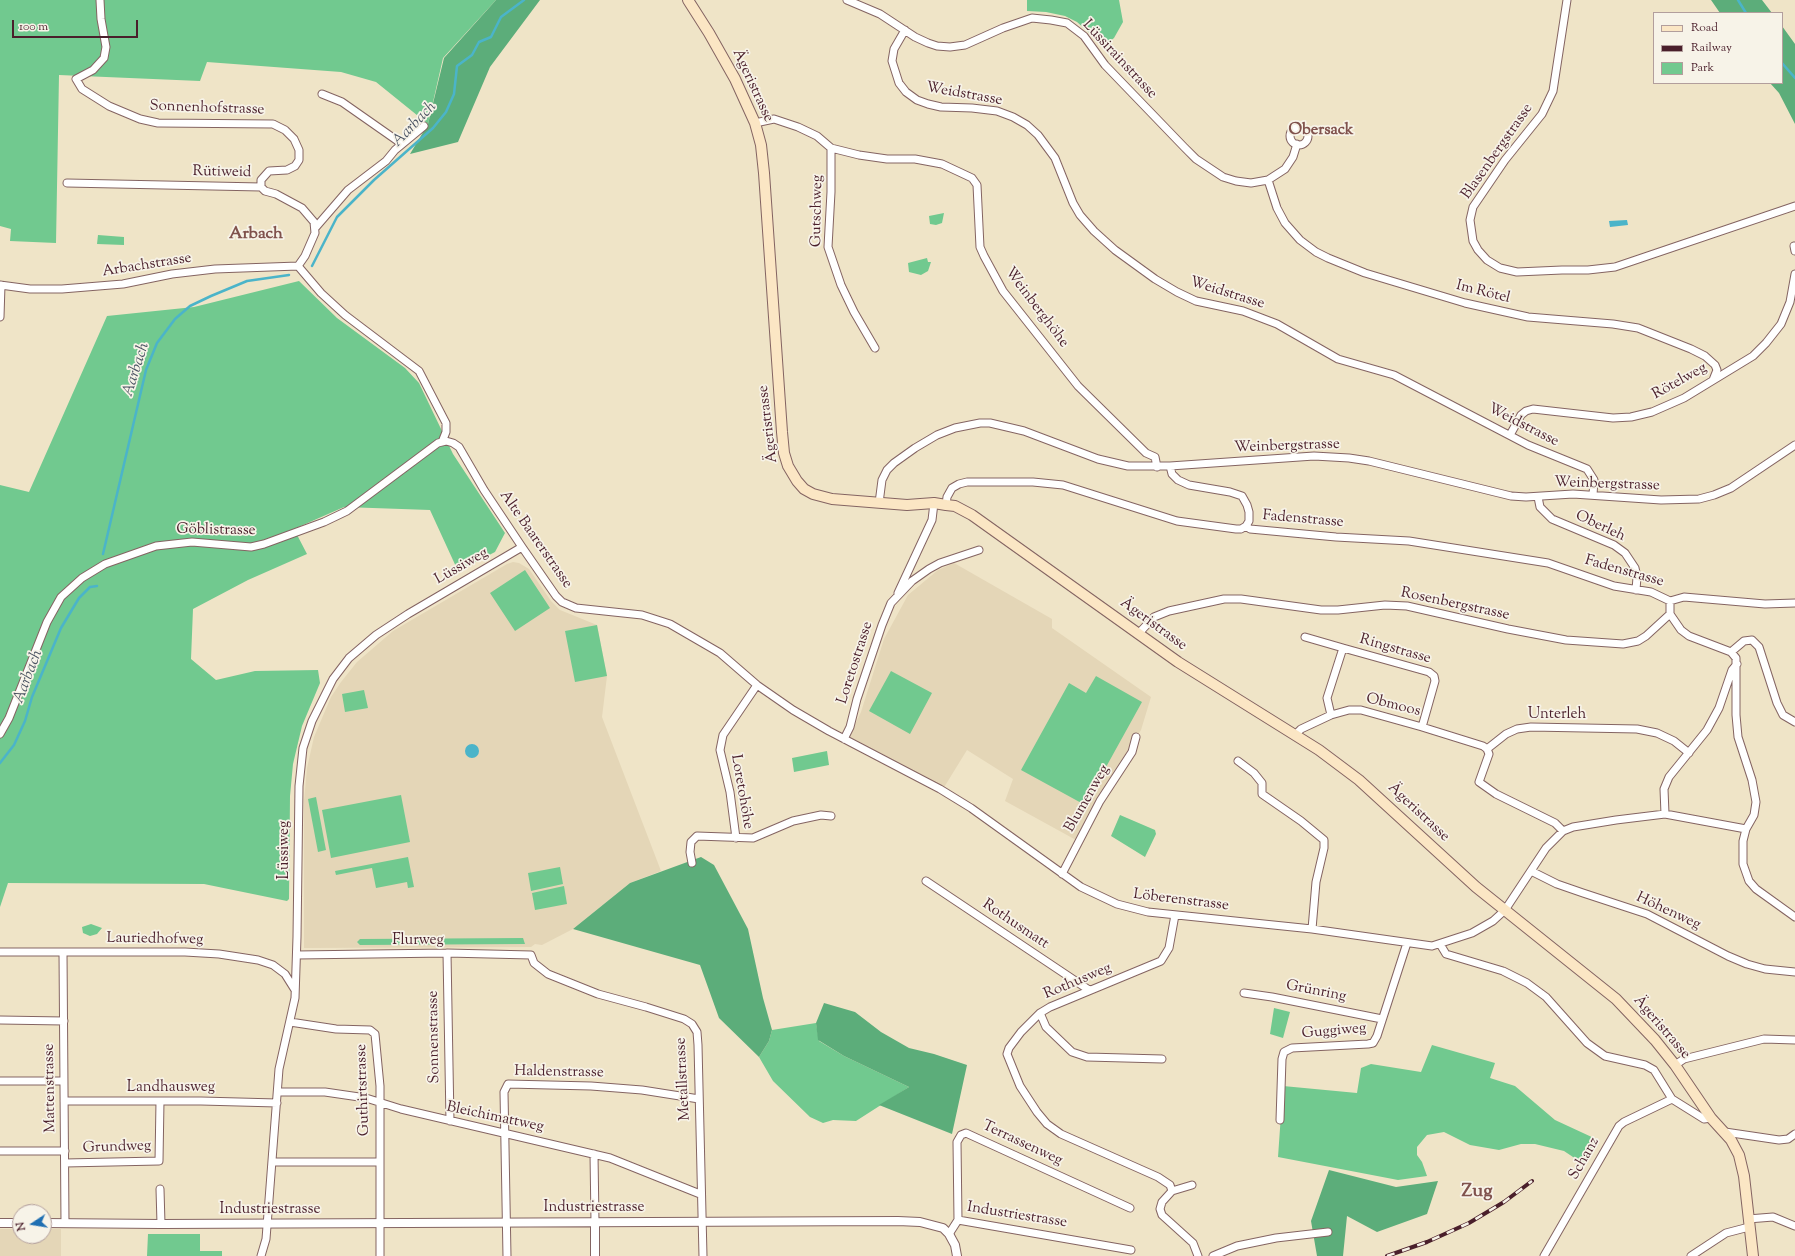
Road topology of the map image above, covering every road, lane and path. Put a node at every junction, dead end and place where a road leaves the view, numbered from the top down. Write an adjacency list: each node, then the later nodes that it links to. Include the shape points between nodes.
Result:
1 (100, 0): 14 (street, Sonnenhofstrasse, via 106,47 104,58 94,70 76,79 82,89 109,106 140,119 158,123 273,124 285,130 294,139 299,150 299,160 295,166 287,170 269,171 261,180)
2 (688, 0): 7 (main road, Ägeristrasse, via 725,61)
3 (847, 0): 5 (street, Lüssirainstrasse, via 880,14)
4 (1567, 0): 15 (street, Blasenbergstrasse, via 1552,91 1542,114 1505,160 1473,207 1470,220 1473,241 1487,260 1500,268 1517,272 1614,267)
5 (904, 30): 12 (street, Lüssirainstrasse, via 928,43 950,47 965,44 1032,18 1067,23 1084,36 1105,64 1196,159 1223,177 1236,181 1252,183); 23 (street, Weidstrasse, via 894,50 892,61 899,83 906,92 928,104 997,112 1027,125 1055,158 1080,215 1115,250 1155,279 1196,301 1243,311 1276,324 1338,359 1394,375)
6 (322, 94): 9 (street, via 342,102)
7 (755, 123): 11 (street, via 774,120 798,127 817,136); 30 (main road, Ägeristrasse, via 764,173 782,432 788,466 804,489 813,494 832,499)
8 (424, 126): 9 (street)
9 (402, 144): 16 (street, via 386,161 348,190)
10 (1297, 144): 12 (street, Lüssirainstrasse, via 1285,169)
11 (831, 148): 21 (street, Gutschweg, via 828,246 841,285); 26 (street, Weinberghöhe, via 866,156 915,159 942,164 972,178 977,185 980,247 1003,291 1078,386 1146,453 1155,457)
12 (1268, 180): 22 (street, Im Rötel, via 1277,208 1300,240 1316,252 1344,265 1465,303 1528,317 1638,328 1705,356 1717,370)
13 (67, 183): 14 (street, Rütiweid)
14 (261, 187): 16 (street, Rütiweid, via 302,208 312,217)
15 (1795, 206)
16 (316, 227): 17 (street, via 308,250)
17 (298, 266): 19 (street, Arbachstrasse, via 215,269 123,284 62,289 30,289); 24 (street, via 320,292 345,315 419,371 446,423)
18 (1795, 274): 22 (street, Rötelweg, via 1790,302 1781,324 1753,356)
19 (0, 285): 20 (street, Arbachstrasse)
20 (0, 317)
21 (875, 348)
22 (1713, 380): 23 (street, Rötelweg, via 1667,406 1631,417 1613,418 1533,409 1520,415)
23 (1510, 435): 28 (street, Weidstrasse, via 1587,469 1594,480)
24 (442, 442): 34 (street, Alte Baarerstrasse, via 456,445); 50 (street, Göblistrasse, via 347,510 318,524 251,547 192,542 156,546 105,564 82,578 61,597 46,622 9,718)
25 (1795, 445): 28 (street, Weinbergstrasse, via 1731,488 1699,499 1668,500)
26 (1157, 466): 27 (street, Weinbergstrasse); 30 (street, Weinbergstrasse, via 1117,464 1024,431 990,423 973,424 937,435 894,462 882,480)
27 (1170, 466): 29 (street, Weinbergstrasse, via 1314,456 1349,458 1511,496); 33 (street, via 1172,474 1189,485 1242,496 1249,512)
28 (1593, 495): 29 (street, Weinbergstrasse)
29 (1538, 497): 36 (street, Oberleh, via 1540,507 1552,519 1625,552 1635,568)
30 (879, 503): 31 (main road, Ägeristrasse)
31 (934, 503): 32 (main road, Ägeristrasse); 37 (street, Loretostrasse, via 932,520)
32 (946, 505): 33 (street, Fadenstrasse, via 952,488 959,484 1033,482 1063,485 1177,520 1236,529); 41 (main road, Ägeristrasse, via 955,506 972,515)
33 (1246, 526): 36 (street, Fadenstrasse, via 1250,529 1336,537 1409,541 1548,563 1614,586)
34 (522, 547): 46 (street, Alte Baarerstrasse, via 556,596 567,605 642,615 670,624 720,653); 75 (street, Lüssiweg, via 376,635 349,658 333,679 312,721 300,764)
35 (979, 550): 37 (street, Loretostrasse, via 940,563 912,581)
36 (1636, 590): 38 (street, Fadenstrasse, via 1651,592)
37 (896, 597): 53 (street, Loretostrasse, via 882,625)
38 (1670, 601): 39 (street, via 1684,597 1765,604); 40 (street)
39 (1795, 602)
40 (1670, 614): 41 (street, Rosenbergstrasse, via 1646,636 1638,641 1623,644 1566,640 1407,606 1385,605 1321,610 1224,599 1154,617); 44 (street, via 1689,636)
41 (1139, 633): 51 (main road, Ägeristrasse, via 1217,687)
42 (1305, 637): 43 (street, Ringstrasse)
43 (1343, 648): 47 (street, Ringstrasse, via 1327,698); 49 (street, Ringstrasse, via 1429,672 1434,676 1435,681)
44 (1731, 652): 45 (street); 48 (street, via 1744,641 1752,640 1759,646 1776,703 1783,715)
45 (1737, 664): 55 (street, via 1732,670 1707,730); 59 (street, via 1738,737 1752,780 1756,802 1754,815)
46 (757, 686): 53 (street, Alte Baarerstrasse); 61 (street, Loretohöhe, via 723,734 720,750 730,792)
47 (1331, 715): 49 (street, Obmoos, via 1349,710 1362,710); 51 (street, Obmoos, via 1301,729)
48 (1795, 722)
49 (1422, 727): 54 (street, Obmoos)
50 (0, 734)
51 (1295, 735): 66 (main road, Ägeristrasse, via 1359,780 1476,887)
52 (1136, 737): 64 (street, Blumenweg, via 1132,752 1100,801)
53 (844, 739): 64 (street, Löberenstrasse, via 971,808)
54 (1487, 749): 55 (street, Unterleh, via 1517,728 1581,727 1637,729 1657,733 1674,741); 60 (street, via 1488,754 1479,782 1496,794 1555,823)
55 (1689, 753): 57 (street, via 1668,777 1664,788)
56 (1238, 761): 69 (street, via 1262,783 1262,794 1324,840 1316,882)
57 (1664, 814): 59 (street); 60 (street, via 1585,824)
58 (831, 816): 61 (street, Loretohöhe, via 793,821 753,838)
59 (1746, 829): 68 (street, via 1742,852 1749,881 1767,898)
60 (1563, 831): 63 (street, Löberenstrasse, via 1546,848)
61 (736, 838): 62 (street, via 697,836 691,842)
62 (692, 863)
63 (1531, 871): 66 (street, Löberenstrasse); 77 (street, Höhenweg, via 1570,889 1646,914 1741,961 1765,969)
64 (1062, 874): 67 (street, Löberenstrasse, via 1095,895 1117,904 1148,912)
65 (926, 881): 78 (street, Rothusmatt)
66 (1505, 910): 71 (street, Löberenstrasse, via 1493,921 1472,933); 88 (main road, Ägeristrasse, via 1616,999 1651,1035)
67 (1175, 915): 69 (street, Löberenstrasse); 78 (street, Rothusweg, via 1168,948 1161,960)
68 (1795, 917)
69 (1312, 929): 70 (street, Löberenstrasse)
70 (1407, 943): 71 (street, Löberenstrasse, via 1432,946); 82 (street, Guggiweg)
71 (1440, 944): 92 (street, via 1446,954 1503,971 1527,983 1546,997 1587,1043 1605,1056 1633,1061 1654,1070)
72 (0, 952): 73 (street, Lauriedhofweg)
73 (63, 952): 79 (street, Lauriedhofweg, via 185,952 258,960 273,965 285,974); 84 (street, Mattenstrasse)
74 (447, 953): 75 (street, Flurweg); 76 (street, Flurweg, via 531,954); 100 (street, Sonnenstrasse)
75 (297, 955): 79 (street, Lüssiweg)
76 (534, 963): 93 (street, Metallstrasse, via 548,974 598,994 684,1019 692,1024 697,1032)
77 (1795, 972)
78 (1089, 990): 81 (street, Rothusweg)
79 (295, 991): 85 (street, Lüssiweg)
80 (1244, 993): 82 (street, Grünring)
81 (1040, 1013): 87 (street, via 1046,1027 1072,1052 1087,1057); 112 (street, Rothusweg, via 1009,1048 1007,1054 1020,1086 1037,1112 1047,1124 1061,1134 1158,1177 1170,1185)
82 (1382, 1019): 99 (street, Guggiweg, via 1373,1043 1292,1048 1284,1052)
83 (0, 1020): 84 (street)
84 (64, 1021): 90 (street, Mattenstrasse)
85 (290, 1022): 91 (street, Lüssiweg, via 279,1069); 96 (street, Guthirtstrasse, via 336,1029 370,1030 375,1034)
86 (1795, 1040): 88 (street, via 1764,1038 1684,1059)
87 (1162, 1059)
88 (1675, 1065): 98 (main road, Ägeristrasse)
89 (0, 1081): 90 (street)
90 (64, 1081): 94 (street, Mattenstrasse)
91 (278, 1092): 96 (street, Bleichimattweg, via 340,1093); 97 (street, Lüssiweg)
92 (1672, 1099): 98 (street, via 1704,1119); 140 (street, Schanz, via 1618,1126)
93 (699, 1100): 101 (street, Haldenstrasse, via 642,1090 508,1084 504,1092); 113 (street, Metallstrasse)
94 (64, 1101): 95 (street, Landhausweg); 105 (street, Mattenstrasse)
95 (160, 1101): 97 (street, Landhausweg); 109 (street, Grundweg, via 159,1161)
96 (380, 1102): 100 (street, Bleichimattweg); 108 (street, Guthirtstrasse)
97 (277, 1104): 107 (street, Lüssiweg)
98 (1711, 1118): 102 (main road, Ägeristrasse)
99 (1280, 1120)
100 (450, 1121): 101 (street, Bleichimattweg)
101 (506, 1132): 106 (street, Bleichimattweg); 117 (street, Haldenstrasse)
102 (1725, 1132): 103 (street, via 1779,1140 1788,1139); 125 (main road, Ägeristrasse, via 1739,1155)
103 (1795, 1134)
104 (0, 1151): 105 (street)
105 (65, 1151): 109 (street, Mattenstrasse)
106 (594, 1154): 113 (street, Bleichimattweg); 118 (street)
107 (272, 1162): 108 (street); 123 (street, Lüssiweg)
108 (379, 1162): 124 (street, Guthirtstrasse)
109 (65, 1163): 122 (street, Mattenstrasse)
110 (1192, 1185): 112 (street)
111 (160, 1189): 126 (street)
112 (1172, 1191): 138 (street, via 1162,1202 1162,1216 1193,1243)
113 (700, 1194): 119 (street, Metallstrasse)
114 (1130, 1208): 115 (street, Terrassenweg, via 966,1133 960,1135 957,1142)
115 (958, 1220): 129 (street, Industriestrasse); 130 (street, Industriestrasse)
116 (0, 1222): 120 (street)
117 (507, 1222): 118 (street, Industriestrasse); 124 (street, Industriestrasse); 134 (street, Haldenstrasse)
118 (595, 1222): 119 (street, Industriestrasse); 135 (street)
119 (702, 1222): 129 (street, Industriestrasse, via 913,1222 943,1228); 136 (street, Metallstrasse)
120 (12, 1223)
121 (52, 1223): 122 (street, Industriestrasse)
122 (64, 1223): 126 (street, Industriestrasse)
123 (267, 1223): 124 (street, Industriestrasse); 126 (street, Industriestrasse); 132 (street, Lüssiweg)
124 (380, 1223): 133 (street, Guthirtstrasse)
125 (1749, 1223): 127 (street, via 1773,1217); 131 (street, via 1726,1233); 141 (main road, Ägeristrasse)
126 (161, 1224)
127 (1795, 1226)
128 (1328, 1232): 139 (street, via 1237,1246)
129 (949, 1234): 137 (street)
130 (1131, 1250)
131 (1694, 1255)
132 (261, 1256)
133 (380, 1256)
134 (507, 1256)
135 (595, 1256)
136 (703, 1256)
137 (957, 1256)
138 (1198, 1256)
139 (1213, 1256)
140 (1544, 1256)
141 (1753, 1256)

